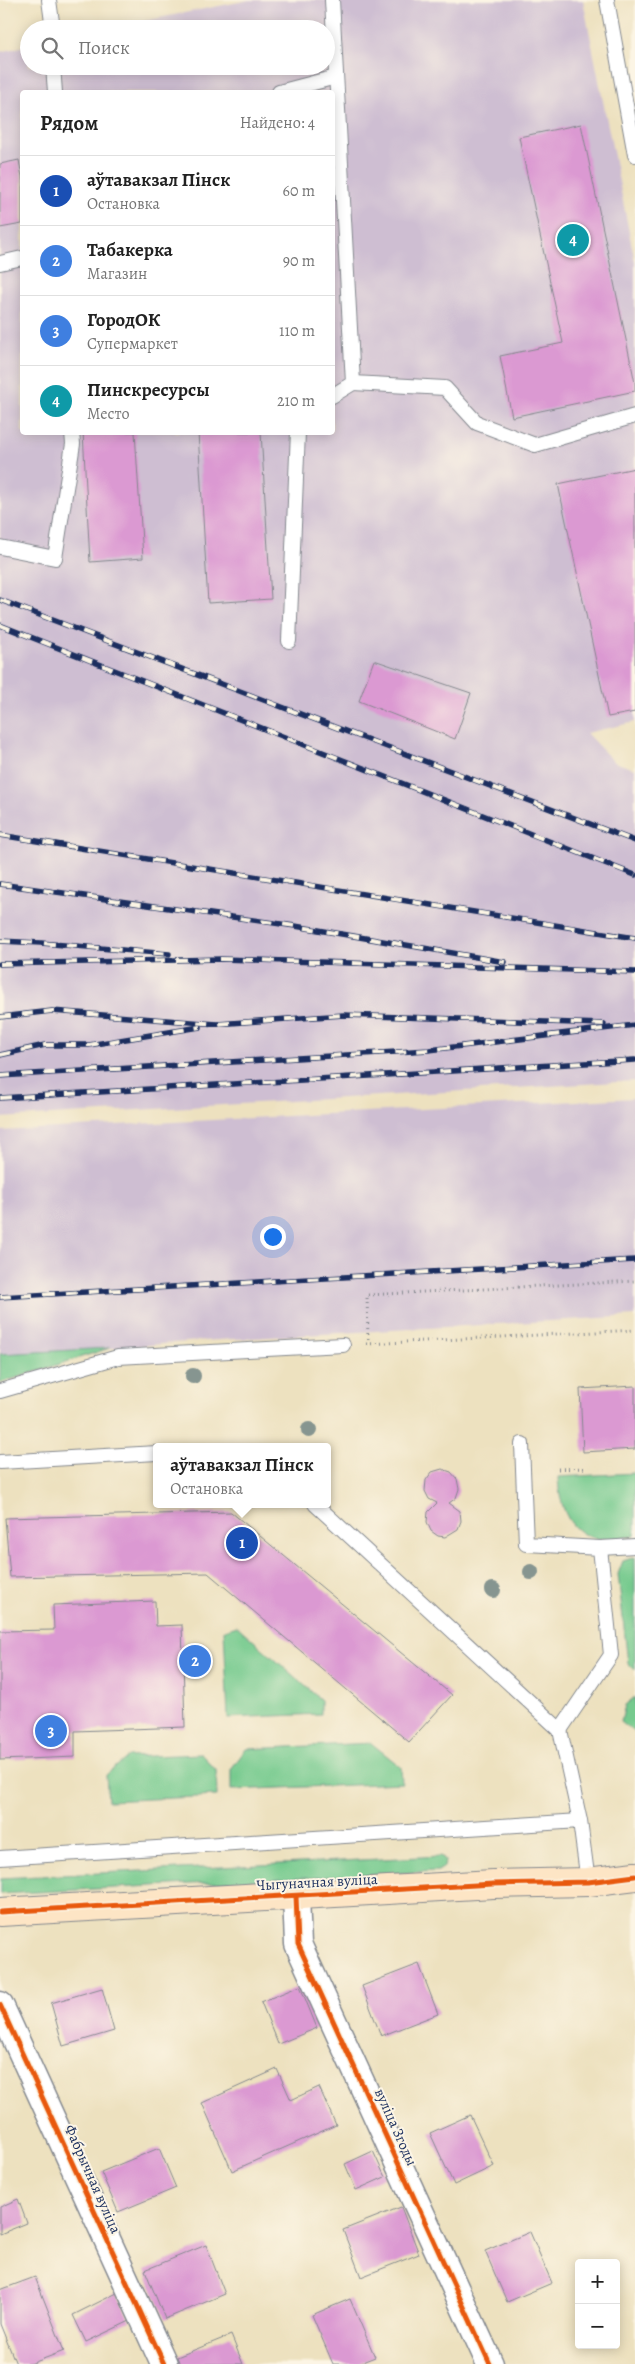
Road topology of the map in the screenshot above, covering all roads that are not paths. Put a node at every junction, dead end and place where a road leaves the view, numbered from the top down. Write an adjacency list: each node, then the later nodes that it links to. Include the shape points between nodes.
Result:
1 (49, 0): 4 (lane)
2 (332, 0): 5 (lane)
3 (606, 0): 11 (lane)
4 (52, 20)
5 (333, 20)
6 (335, 58): 8 (lane)
7 (54, 75): 9 (lane)
8 (336, 77): 10 (lane); 14 (lane)
9 (55, 90)
10 (287, 90)
11 (635, 155)
12 (20, 258): 13 (lane)
13 (0, 263)
14 (353, 383): 15 (lane); 16 (lane, via 445,388 477,423 535,445)
15 (335, 394)
16 (635, 416)
17 (72, 435): 19 (lane, via 56,558)
18 (298, 435): 20 (lane)
19 (0, 547)
20 (290, 641)
21 (343, 1345): 22 (lane, via 118,1357)
22 (0, 1391)
23 (522, 1444): 28 (lane, via 526,1544)
24 (153, 1452): 25 (lane)
25 (0, 1462)
26 (319, 1508): 29 (lane)
27 (635, 1546): 28 (lane)
28 (600, 1548): 29 (lane, via 611,1655)
29 (560, 1730): 30 (lane)
30 (580, 1821): 31 (lane); 33 (lane)
31 (0, 1858)
32 (635, 1876): 33 (street, Чыгуначная вуліца)
33 (588, 1882): 34 (street, Чыгуначная вуліца, via 493,1884)
34 (296, 1896): 35 (street, Чыгуначная вуліца); 38 (street, вуліца Згоды, via 298,1944)
35 (0, 1912)
36 (0, 2005): 37 (street, Фабрычная вуліца)
37 (164, 2364)
38 (490, 2364)

